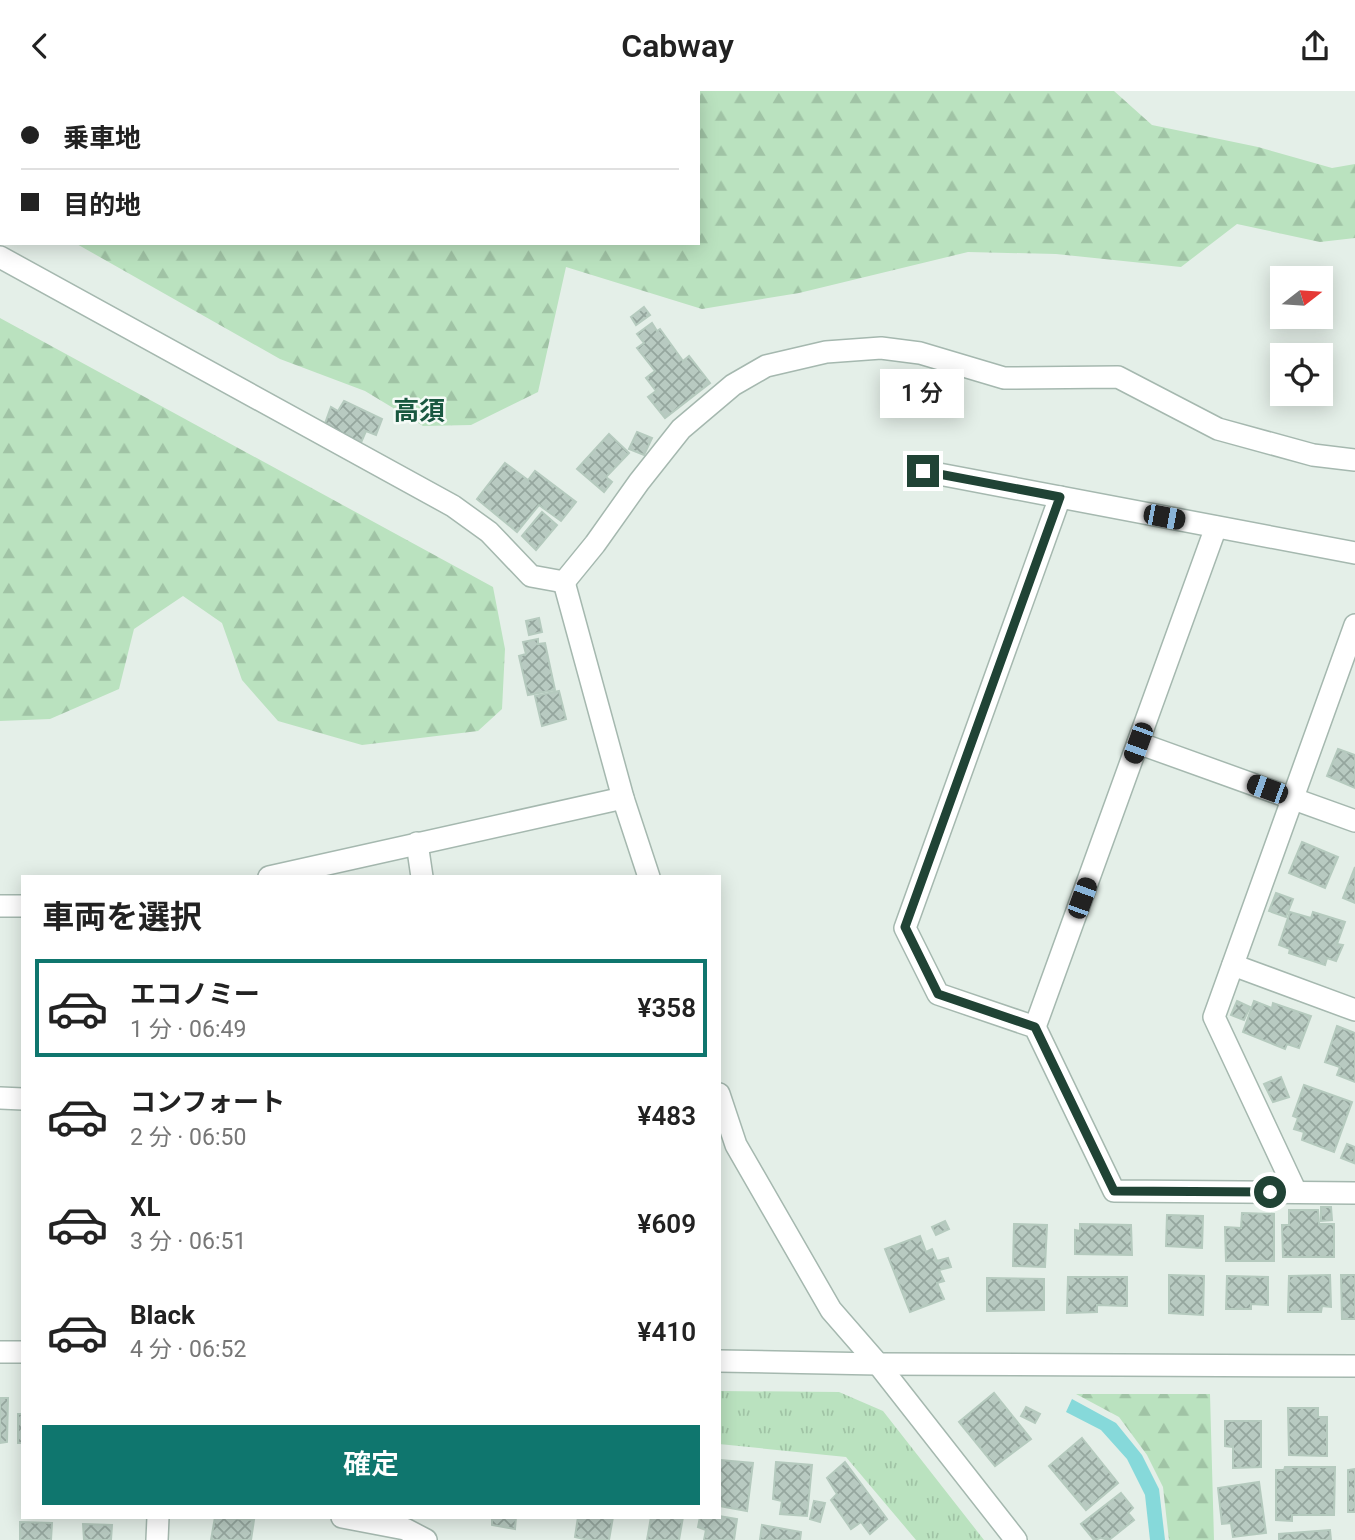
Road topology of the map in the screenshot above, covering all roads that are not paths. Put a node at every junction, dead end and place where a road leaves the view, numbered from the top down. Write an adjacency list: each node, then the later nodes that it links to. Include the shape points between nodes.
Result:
1 (0, 257): 7 (street, via 453,506 489,532 531,576)
2 (1355, 460): 7 (street, via 1313,455 1218,429 1118,377 1004,379 920,353 881,348 826,352 766,366 733,385 681,429)
3 (923, 471): 4 (street)
4 (1060, 497): 5 (street); 21 (street, via 905,927 938,994)
5 (1216, 527): 6 (street); 9 (street)
6 (1355, 553)
7 (564, 582): 10 (street)
8 (1354, 629): 11 (street)
9 (1138, 743): 11 (street); 21 (street)
10 (623, 798): 13 (street); 16 (street)
11 (1293, 798): 12 (street); 19 (street)
12 (1355, 821)
13 (417, 843): 14 (street); 15 (street)
14 (278, 875)
15 (422, 875)
16 (648, 875)
17 (0, 906): 18 (street)
18 (21, 906)
19 (1233, 965): 20 (street); 25 (street, via 1214,1017)
20 (1355, 1010)
21 (1035, 1027): 25 (street, via 1114,1191)
22 (0, 1098): 23 (street)
23 (21, 1099)
24 (721, 1100): 30 (street, via 736,1145 831,1311)
25 (1296, 1192): 26 (street)
26 (1355, 1193)
27 (0, 1352): 28 (street)
28 (21, 1352)
29 (721, 1361): 30 (street)
30 (878, 1364): 31 (street); 36 (street)
31 (1355, 1366)
32 (158, 1519): 34 (street)
33 (352, 1519): 35 (street, via 405,1529)
34 (157, 1540)
35 (426, 1540)
36 (1016, 1540)

